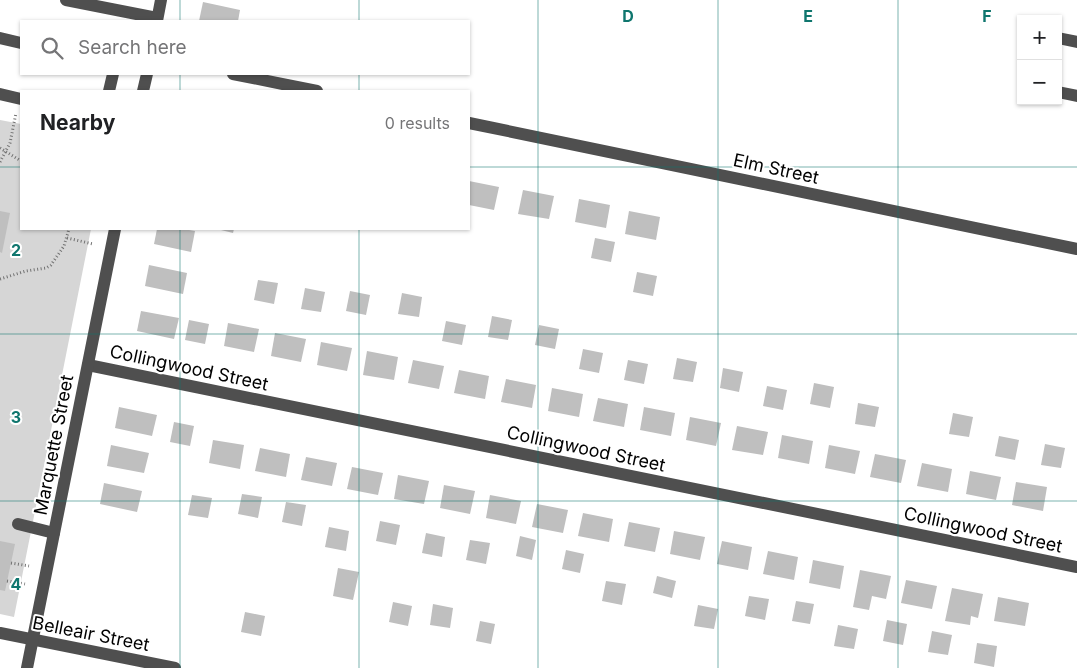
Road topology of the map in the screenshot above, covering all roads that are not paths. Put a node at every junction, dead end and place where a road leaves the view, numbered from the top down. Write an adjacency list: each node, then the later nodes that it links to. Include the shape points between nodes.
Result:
1 (66, 0): 3 (street)
2 (161, 0): 3 (street)
3 (157, 20)
4 (0, 38): 6 (street)
5 (1062, 39): 7 (street)
6 (20, 42)
7 (1077, 42)
8 (113, 75): 11 (street)
9 (147, 75): 12 (street)
10 (238, 75): 13 (street)
11 (109, 90)
12 (143, 90)
13 (312, 90)
14 (1062, 93): 16 (street)
15 (0, 94): 17 (street)
16 (1077, 96)
17 (20, 98)
18 (470, 123): 20 (street, Elm Street)
19 (115, 230): 21 (street, Marquette Street)
20 (1077, 249)
21 (88, 365): 23 (street, Marquette Street); 24 (street, Collingwood Street)
22 (18, 524): 23 (street)
23 (54, 532): 26 (street, Marquette Street)
24 (1077, 567)
25 (0, 633): 26 (street, Belleair Street)
26 (33, 640): 27 (street, Marquette Street); 28 (street, Belleair Street)
27 (27, 668)
28 (175, 668)

